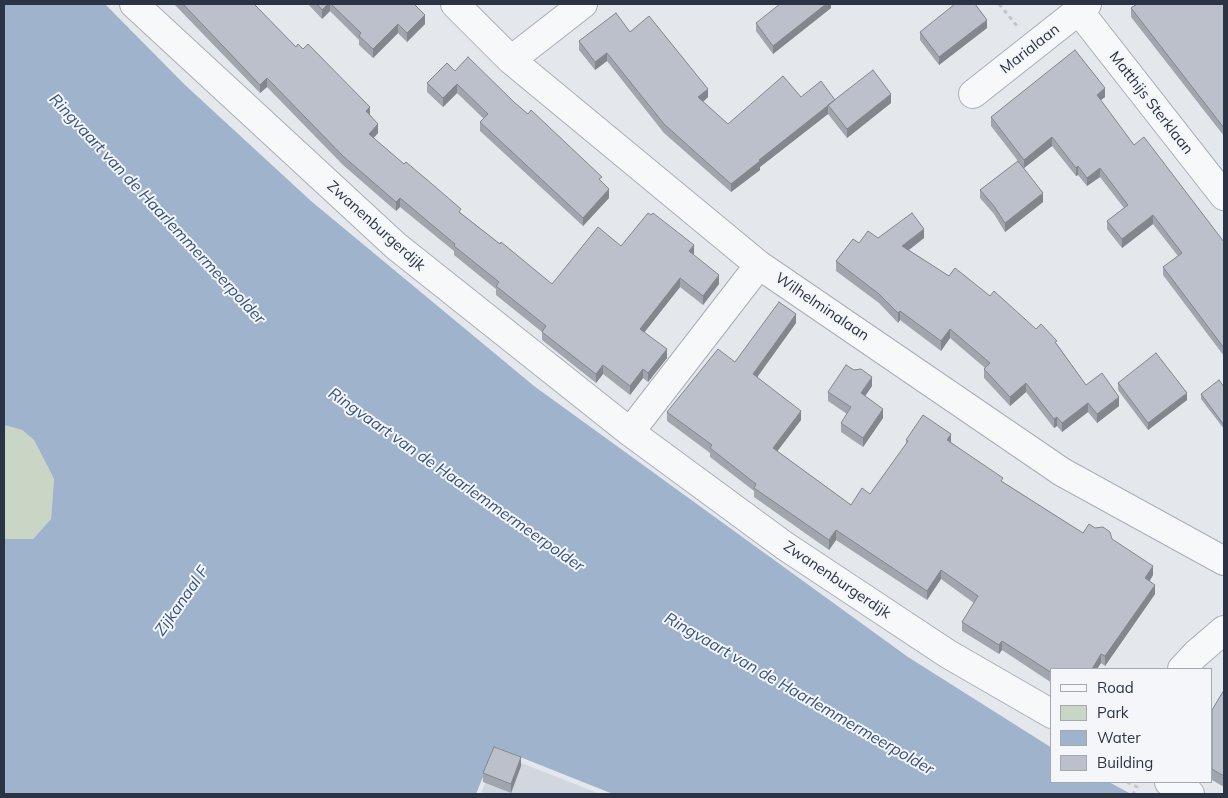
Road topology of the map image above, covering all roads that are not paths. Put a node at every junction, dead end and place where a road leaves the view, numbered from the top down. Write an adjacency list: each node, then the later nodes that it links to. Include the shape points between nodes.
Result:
1 (134, 4): 9 (street, Zwanenburgerdijk, via 396,246)
2 (455, 4): 5 (street, Wilhelminalaan)
3 (582, 4): 5 (street)
4 (1083, 7): 6 (street, Marialaan); 7 (street, Matthijs Sterklaan)
5 (512, 60): 8 (street, Wilhelminalaan)
6 (973, 94)
7 (1224, 196)
8 (759, 265): 9 (street); 10 (street, Wilhelminalaan, via 1062,472)
9 (630, 432): 13 (street, Zwanenburgerdijk, via 826,573 948,654)
10 (1224, 561)
11 (1224, 630): 12 (street)
12 (1183, 668)
13 (1050, 713)
14 (1171, 783): 15 (street)
15 (1190, 794)

